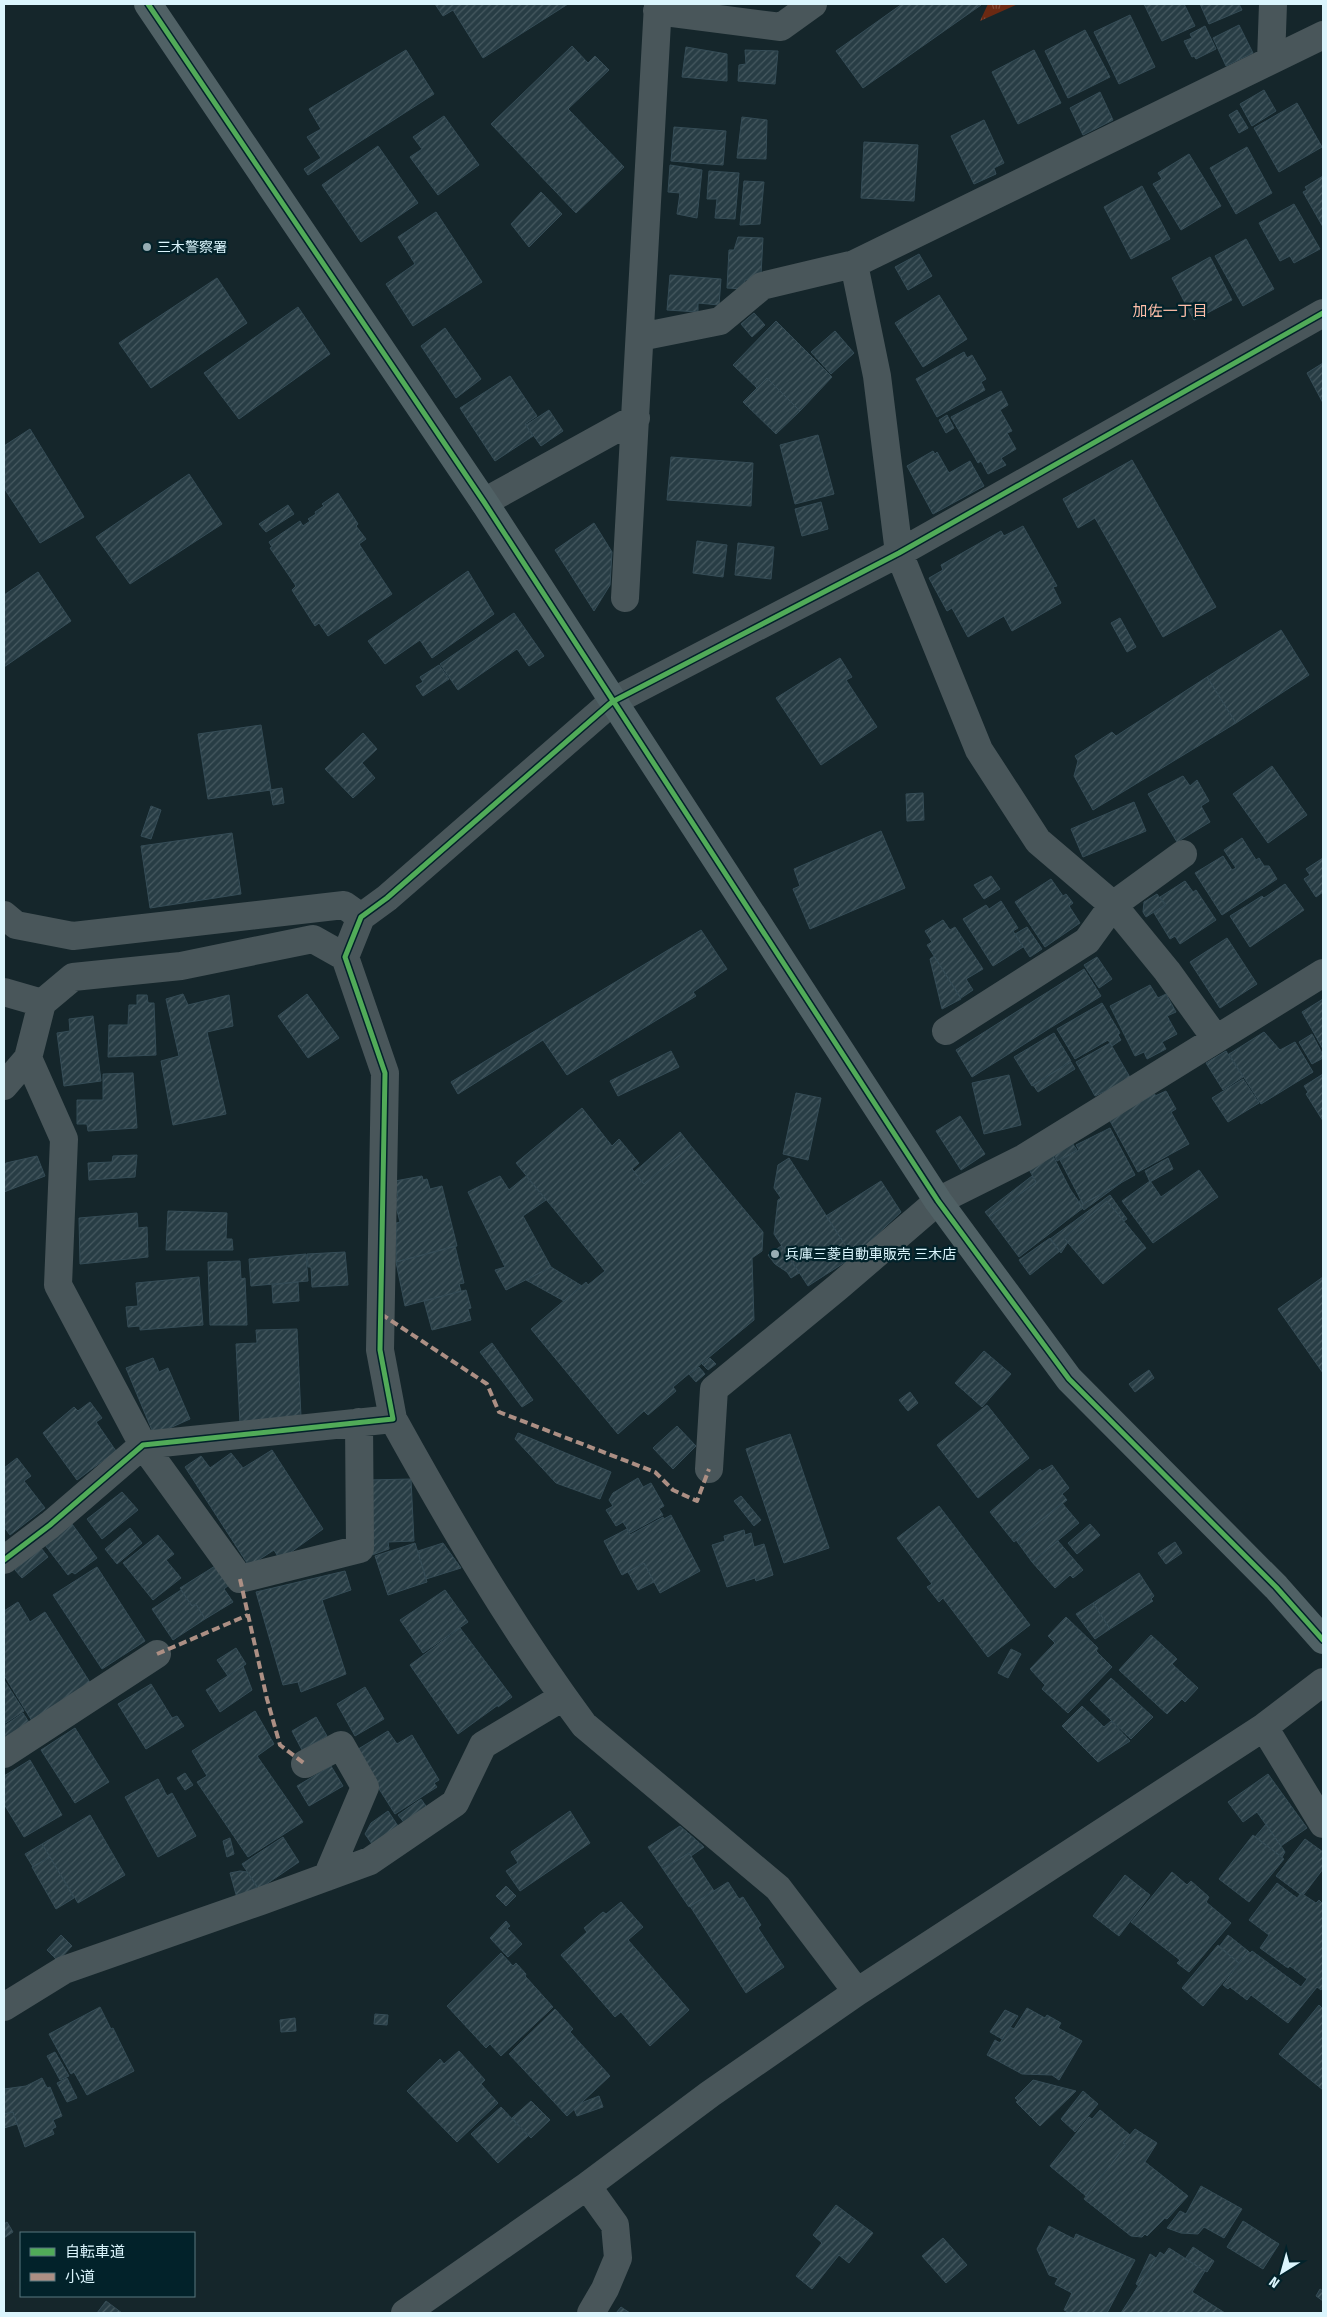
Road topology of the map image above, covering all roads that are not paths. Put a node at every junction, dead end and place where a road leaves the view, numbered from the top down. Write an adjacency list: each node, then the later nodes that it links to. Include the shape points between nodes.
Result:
1 (148, 4): 11 (street)
2 (813, 4): 4 (street, via 781,27)
3 (1273, 4): 6 (street)
4 (657, 7): 9 (street)
5 (1323, 34): 6 (street)
6 (1271, 60): 7 (street)
7 (854, 264): 9 (street, via 762,286 720,322); 12 (street, via 877,376)
8 (1323, 313): 12 (street)
9 (640, 337): 10 (street)
10 (636, 418): 11 (street); 13 (street)
11 (484, 502): 14 (street)
12 (899, 553): 14 (street); 16 (street, via 979,750 1038,841)
13 (625, 598)
14 (612, 702): 18 (street, via 388,898); 27 (street)
15 (1183, 854): 16 (street)
16 (1113, 905): 23 (street, via 1087,941); 24 (street)
17 (4, 915): 18 (street, via 16,925 73,936 344,905)
18 (361, 917): 19 (street)
19 (345, 957): 22 (street, via 313,939 181,966 73,977); 28 (street, via 385,1073 380,1350)
20 (1323, 973): 24 (street)
21 (4, 992): 22 (street)
22 (42, 1003): 25 (street)
23 (946, 1032)
24 (1216, 1039): 27 (street, via 1024,1158)
25 (28, 1058): 26 (street); 30 (street, via 64,1139 58,1285)
26 (4, 1086)
27 (938, 1201): 31 (street, via 714,1389); 33 (street, via 1069,1379 1269,1580)
28 (393, 1419): 29 (street); 36 (street, via 454,1528)
29 (359, 1422): 30 (street); 30 (street, via 360,1549 240,1579)
30 (143, 1445): 32 (street)
31 (709, 1469)
32 (4, 1560)
33 (1323, 1640)
34 (157, 1654): 38 (street)
35 (1323, 1682): 37 (street)
36 (563, 1697): 41 (street, via 483,1745 455,1803 370,1861); 42 (street, via 584,1725 778,1888)
37 (1264, 1727): 40 (street); 42 (street)
38 (4, 1754)
39 (305, 1764): 41 (street, via 341,1745 365,1787)
40 (1323, 1824)
41 (326, 1877): 43 (street, via 64,1970)
42 (857, 1992): 44 (street, via 710,2094)
43 (4, 2007)
44 (587, 2186): 45 (street); 46 (street, via 615,2225 618,2258)
45 (405, 2313)
46 (590, 2313)

